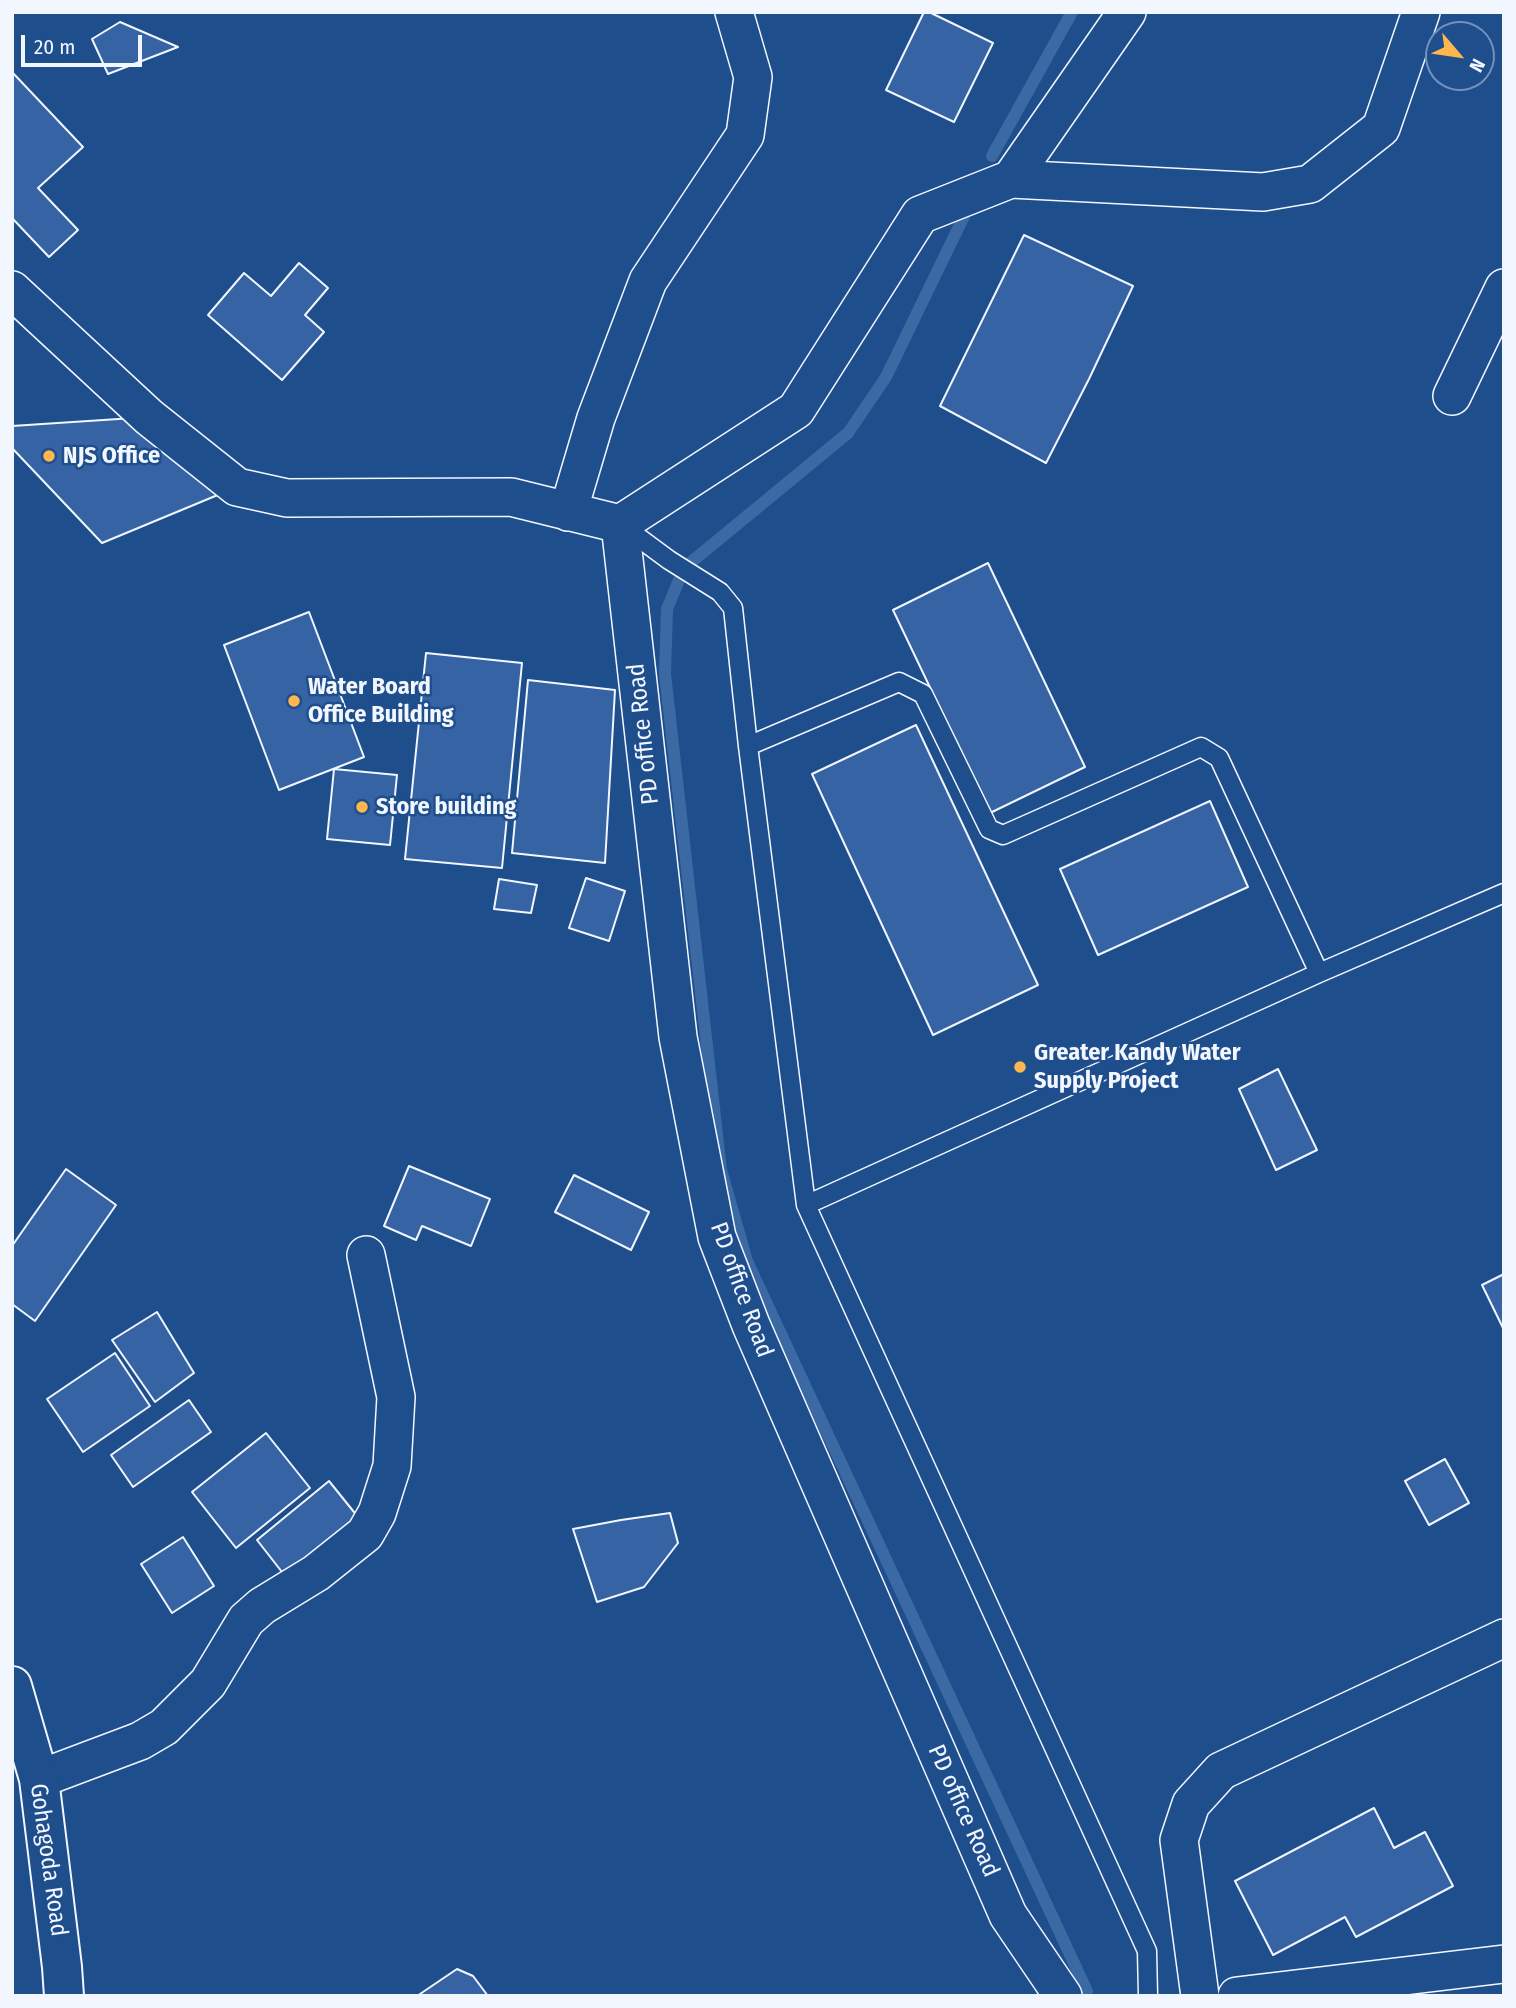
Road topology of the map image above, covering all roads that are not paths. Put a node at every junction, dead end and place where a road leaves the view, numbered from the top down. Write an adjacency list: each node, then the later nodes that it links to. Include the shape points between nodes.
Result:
1 (734, 12): 8 (street, via 753,77 745,135 648,281 596,418)
2 (1127, 12): 4 (street)
3 (1420, 12): 4 (street, via 1381,128 1310,184 1263,192)
4 (1011, 179): 9 (street, via 920,215 796,410)
5 (1504, 288): 7 (street)
6 (12, 290): 8 (street, via 149,418 237,487 288,498 511,497)
7 (1452, 396)
8 (568, 512): 9 (street)
9 (620, 524): 10 (lane, via 720,592 733,608); 20 (street, PD office Road, via 678,1037 717,1237 1008,1915)
10 (748, 746): 12 (lane, via 899,682 923,694 989,828 1003,835 1201,747 1219,758); 13 (lane)
11 (1504, 893): 12 (lane)
12 (1319, 973): 13 (lane)
13 (806, 1205): 21 (lane, via 1147,1951)
14 (366, 1255): 17 (street, via 396,1398 392,1466 365,1534 246,1620 208,1683 164,1727 140,1741)
15 (1504, 1638): 22 (street, via 1221,1771 1191,1804 1180,1840)
16 (12, 1686): 17 (main road, Gohagoda Road)
17 (38, 1779): 19 (main road, Gohagoda Road)
18 (1504, 1964): 23 (street)
19 (64, 1996)
20 (1063, 1996)
21 (1148, 1996)
22 (1200, 1996)
23 (1237, 1996)

